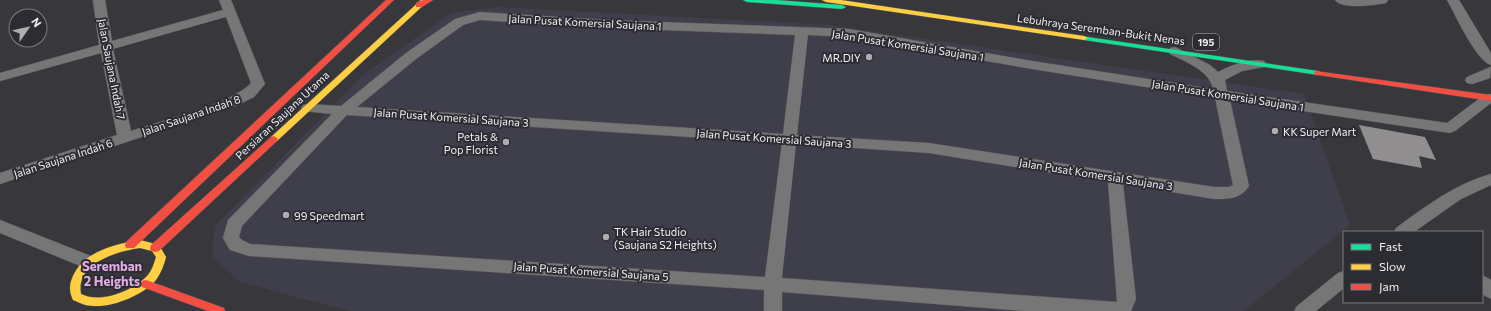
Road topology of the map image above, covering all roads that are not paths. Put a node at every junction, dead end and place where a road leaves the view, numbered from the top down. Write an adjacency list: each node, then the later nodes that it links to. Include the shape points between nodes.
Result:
1 (99, 0): 13 (street, Jalan Saujana Indah 7)
2 (390, 0): 34 (main road, Persiaran Saujana Utama)
3 (429, 0): 9 (main road, Persiaran Saujana Utama)
4 (747, 0): 11 (main road)
5 (826, 0): 11 (main road, Lebuhraya Seremban-Bukit Nenas / 195)
6 (1341, 0): 7 (street, via 1369,3)
7 (1382, 0)
8 (1453, 0): 14 (street)
9 (422, 2): 25 (main road, Persiaran Saujana Utama)
10 (227, 6): 13 (street); 27 (street, Jalan Saujana Indah 8, via 258,84 249,94 233,102)
11 (893, 10): 15 (main road, Lebuhraya Seremban-Bukit Nenas / 195)
12 (802, 31): 23 (street, Jalan Pusat Komersial Saujana 1, via 849,33); 26 (street, Jalan Pusat Komersial Saujana 1, via 607,24 480,16 459,22 411,56); 28 (street)
13 (106, 48): 19 (street); 27 (street, Jalan Saujana Indah 7)
14 (1486, 49): 16 (street)
15 (1175, 51): 17 (main road, Lebuhraya Seremban-Bukit Nenas / 195); 20 (street, via 1205,68)
16 (1491, 62)
17 (1262, 64): 20 (street, via 1242,66); 24 (main road, Lebuhraya Seremban-Bukit Nenas / 195)
18 (1491, 71): 21 (street)
19 (0, 77)
20 (1218, 79): 23 (street)
21 (1468, 80): 22 (main road)
22 (1491, 83)
23 (1221, 94): 24 (street, Jalan Pusat Komersial Saujana 1, via 1450,128); 29 (street, Jalan Pusat Komersial Saujana 3, via 1240,186 1238,190 1214,193)
24 (1490, 98)
25 (308, 108): 26 (street, Jalan Pusat Komersial Saujana 3); 35 (main road, Persiaran Saujana Utama)
26 (344, 110): 28 (street, Jalan Pusat Komersial Saujana 3); 40 (street, Jalan Pusat Komersial Saujana 5, via 234,224 231,238 236,245 249,250)
27 (125, 138): 30 (street, Jalan Saujana Indah 6)
28 (790, 139): 29 (street, Jalan Pusat Komersial Saujana 3, via 929,148); 40 (street)
29 (1115, 178): 40 (street, Jalan Pusat Komersial Saujana 5, via 1127,299 1120,311)
30 (0, 179)
31 (1491, 179): 33 (street, via 1440,203)
32 (0, 226): 36 (street)
33 (1403, 231)
34 (130, 245): 35 (main road); 36 (main road, via 116,249)
35 (155, 248): 39 (main road, via 161,258 161,264)
36 (90, 263): 42 (main road, via 80,273 74,292 76,301)
37 (1343, 279): 45 (street)
38 (1483, 283): 41 (street)
39 (146, 284): 42 (main road, via 124,298); 43 (main road)
40 (773, 284): 44 (street)
41 (1491, 292)
42 (95, 308)
43 (220, 311)
44 (773, 311)
45 (1303, 311)

